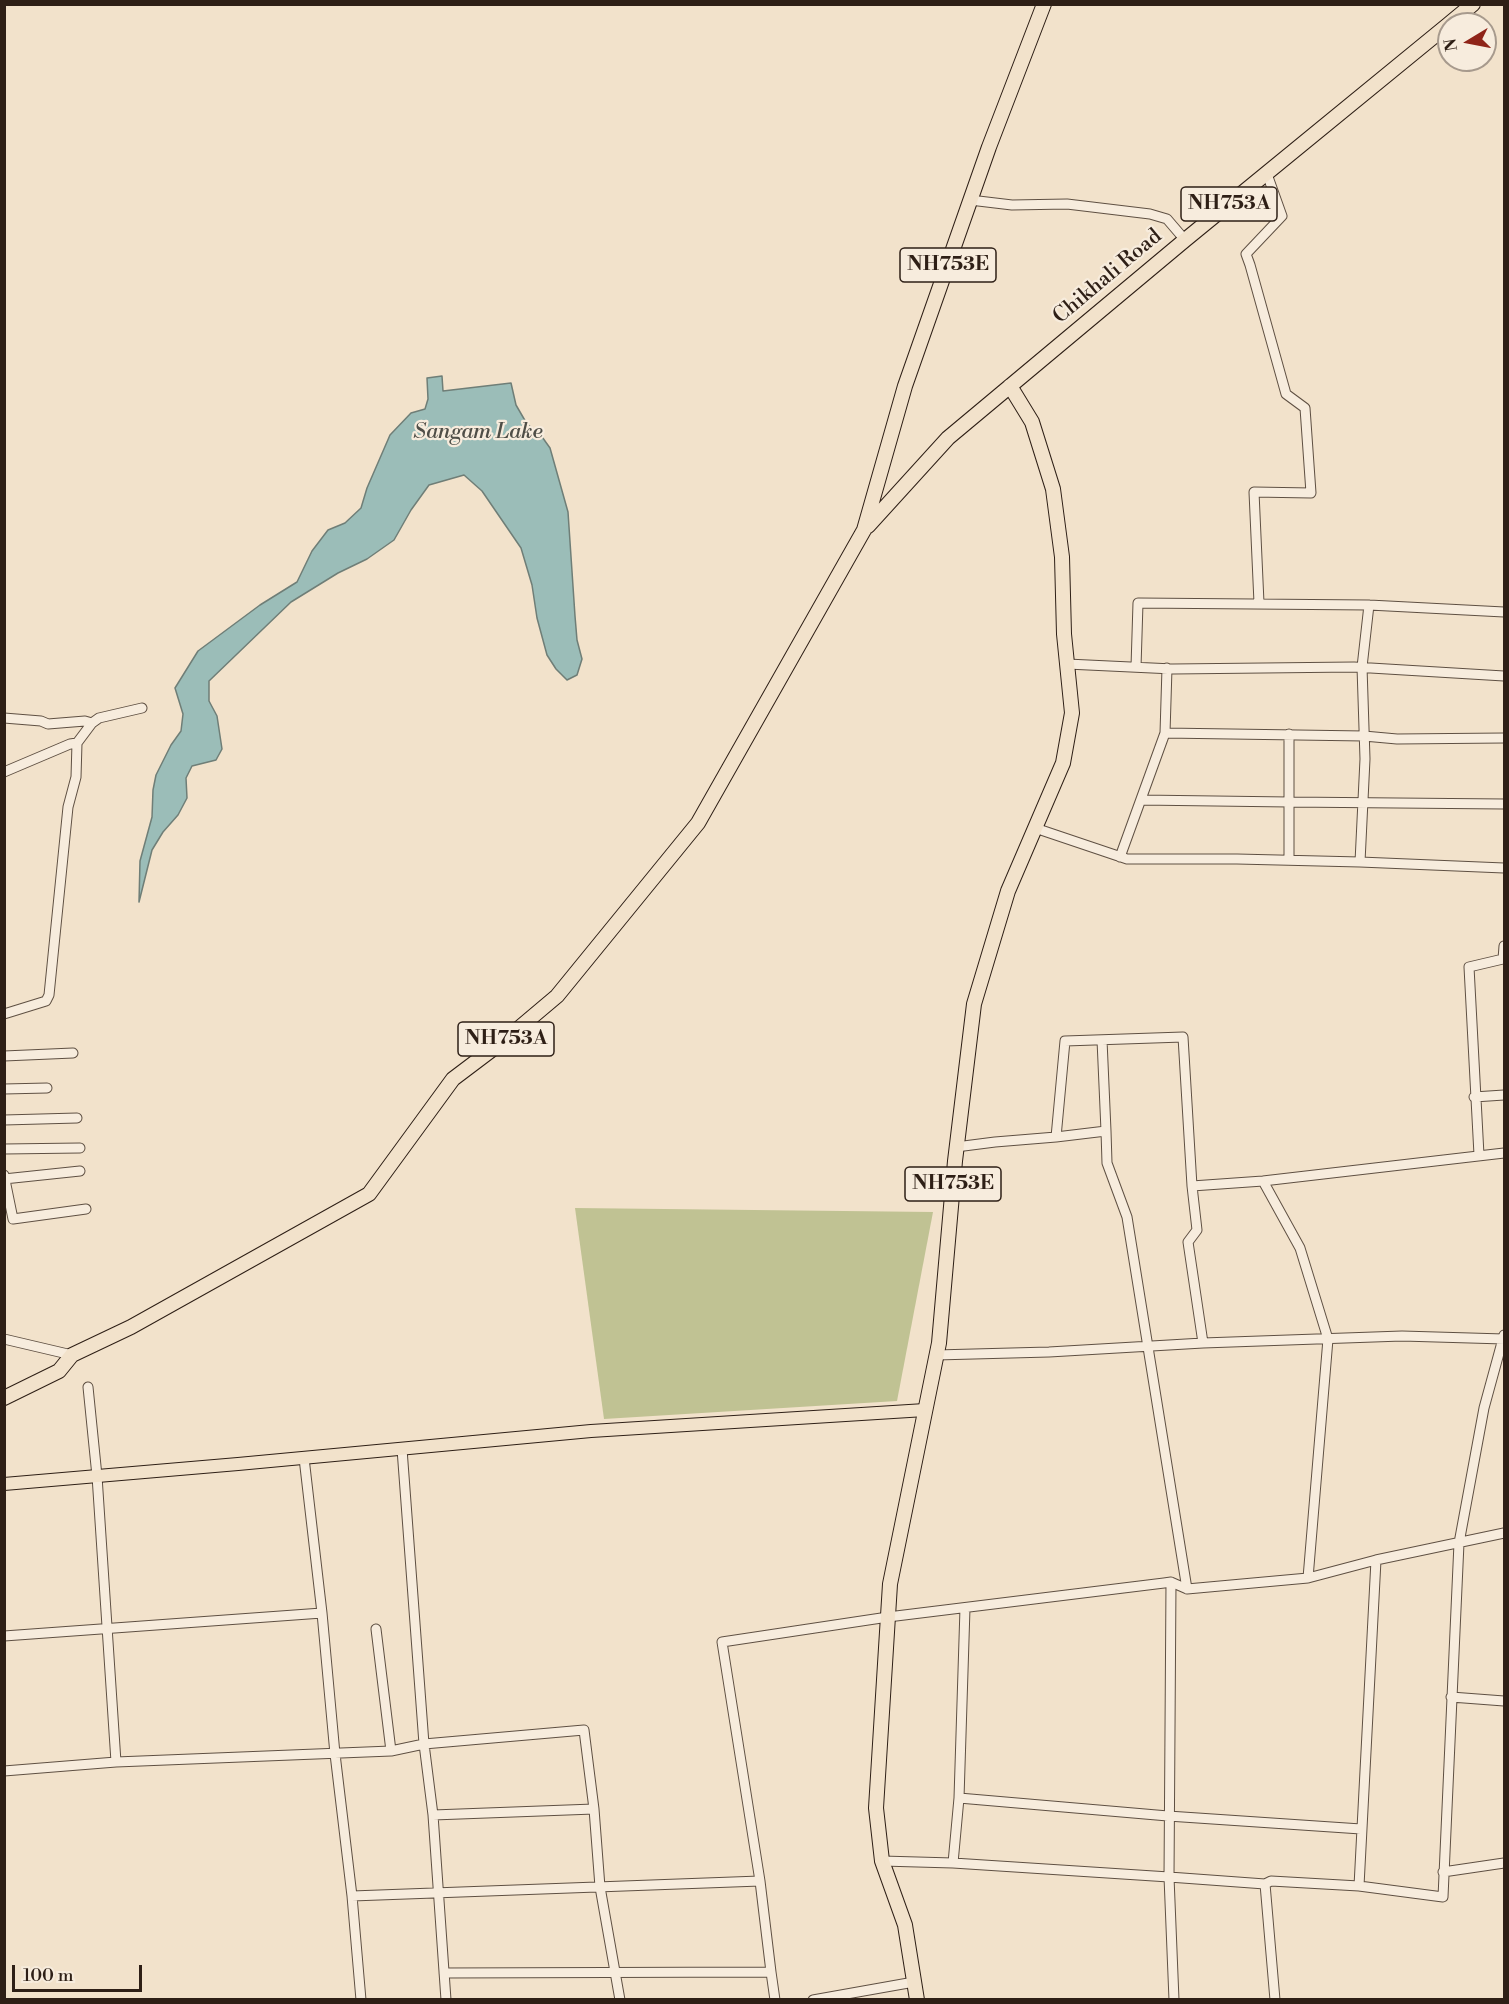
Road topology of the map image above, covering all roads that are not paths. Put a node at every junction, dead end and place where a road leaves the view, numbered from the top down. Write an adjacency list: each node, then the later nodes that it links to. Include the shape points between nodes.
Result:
1 (1044, 4): 4 (highway, NH753E)
2 (1437, 34): 3 (highway, Chikhali Road / NH753A)
3 (1267, 174): 5 (highway, Chikhali Road / NH753A); 8 (street, via 1282,216 1246,254 1286,394 1305,408 1311,493 1254,492)
4 (970, 200): 5 (street, via 1012,205 1067,204 1150,214 1167,219); 7 (highway, NH753E, via 905,387)
5 (1185, 240): 6 (highway, Chikhali Road / NH753A)
6 (1010, 386): 7 (highway, Chikhali Road / NH753A, via 948,438); 11 (highway, NH753E, via 1032,422 1053,489 1062,557)
7 (864, 530): 62 (highway, NH753A, via 698,823 557,996 453,1079 369,1194 131,1327)
8 (1259, 603): 9 (street); 12 (street, via 1138,603)
9 (1370, 605): 10 (street); 14 (street)
10 (1504, 612)
11 (1067, 664): 12 (street); 29 (highway, NH753E, via 1072,713 1063,763)
12 (1136, 667): 13 (street)
13 (1167, 668): 14 (street); 19 (street)
14 (1362, 668): 15 (street); 21 (street)
15 (1504, 676)
16 (142, 708): 18 (street)
17 (4, 718): 18 (street, via 48,724)
18 (92, 723): 23 (street)
19 (1165, 733): 20 (street); 25 (street)
20 (1289, 735): 21 (street); 27 (street)
21 (1364, 736): 22 (street); 26 (street)
22 (1504, 738)
23 (77, 743): 24 (street); 35 (street, via 49,995 46,1001)
24 (4, 772)
25 (1141, 800): 27 (street); 30 (street)
26 (1363, 801): 27 (street); 28 (street); 32 (street)
27 (1289, 802): 31 (street)
28 (1504, 804)
29 (1035, 828): 30 (street); 47 (highway, NH753E, via 1008,891 974,1004)
30 (1120, 857): 31 (street)
31 (1288, 860): 32 (street)
32 (1360, 862): 33 (street)
33 (1504, 868)
34 (1504, 946): 42 (street, via 1503,959 1469,967)
35 (4, 1014)
36 (1102, 1040): 45 (street); 46 (street, via 1065,1041); 55 (street, via 1183,1037)
37 (73, 1053): 38 (street)
38 (4, 1056)
39 (47, 1088): 40 (street)
40 (4, 1089)
41 (1504, 1095): 42 (street)
42 (1474, 1097): 51 (street)
43 (77, 1118): 44 (street)
44 (4, 1120)
45 (1106, 1131): 46 (street); 61 (street, via 1107,1163 1127,1217)
46 (1056, 1137): 47 (street)
47 (956, 1147): 63 (highway, NH753E)
48 (80, 1148): 49 (street)
49 (4, 1149)
50 (1504, 1153): 51 (street)
51 (1479, 1155): 54 (street)
52 (80, 1171): 53 (street)
53 (5, 1178): 56 (street, via 13,1219)
54 (1263, 1181): 55 (street); 59 (street, via 1300,1248)
55 (1192, 1186): 60 (street, via 1197,1230 1188,1242)
56 (86, 1209)
57 (1504, 1337): 59 (street); 72 (street, via 1484,1408)
58 (4, 1339): 62 (street)
59 (1328, 1339): 60 (street); 74 (street)
60 (1203, 1343): 61 (street)
61 (1148, 1346): 63 (street); 76 (street)
62 (72, 1355): 65 (highway, NH753A, via 59,1371)
63 (936, 1355): 66 (highway, NH753E)
64 (88, 1388): 69 (street)
65 (4, 1398)
66 (925, 1410): 67 (main road, via 591,1431); 79 (highway, NH753E, via 890,1584)
67 (402, 1449): 68 (main road); 85 (street)
68 (304, 1458): 69 (main road); 78 (street)
69 (97, 1476): 70 (main road); 80 (street)
70 (4, 1484)
71 (1504, 1533): 72 (street)
72 (1459, 1543): 73 (street); 83 (street)
73 (1376, 1560): 74 (street); 94 (street)
74 (1308, 1578): 76 (street)
75 (1171, 1582): 76 (street); 77 (street); 93 (street)
76 (1187, 1589)
77 (965, 1608): 79 (street); 90 (street)
78 (322, 1612): 80 (street); 87 (street)
79 (888, 1617): 95 (highway, NH753E, via 876,1808); 100 (street, via 722,1642)
80 (107, 1629): 82 (street); 88 (street)
81 (376, 1629): 86 (street)
82 (4, 1636)
83 (1451, 1696): 84 (street); 98 (street)
84 (1504, 1701)
85 (424, 1744): 86 (street); 91 (street, via 584,1730); 92 (street)
86 (391, 1751): 87 (street)
87 (335, 1754): 88 (street); 105 (street)
88 (116, 1762): 89 (street)
89 (4, 1771)
90 (959, 1798): 93 (street); 96 (street)
91 (594, 1809): 92 (street); 103 (street)
92 (433, 1815): 104 (street)
93 (1168, 1816): 94 (street); 99 (street)
94 (1361, 1829): 102 (street)
95 (882, 1861): 96 (street); 109 (highway, NH753E, via 905,1925)
96 (953, 1863): 99 (street)
97 (1504, 1863): 98 (street)
98 (1443, 1872): 102 (street, via 1443,1897)
99 (1169, 1877): 101 (street); 116 (street)
100 (760, 1881): 103 (street); 107 (street)
101 (1264, 1884): 102 (street, via 1271,1881); 117 (street)
102 (1359, 1886)
103 (600, 1887): 104 (street); 106 (street)
104 (438, 1894): 105 (street); 108 (street)
105 (352, 1896): 110 (street)
106 (615, 1971): 107 (street); 108 (street); 112 (street)
107 (771, 1972): 113 (street)
108 (444, 1973): 111 (street)
109 (914, 1982): 114 (street); 115 (highway, NH753E)
110 (361, 2000)
111 (446, 2000)
112 (620, 2000)
113 (775, 2000)
114 (813, 2000)
115 (917, 2000)
116 (1174, 2000)
117 (1275, 2000)

